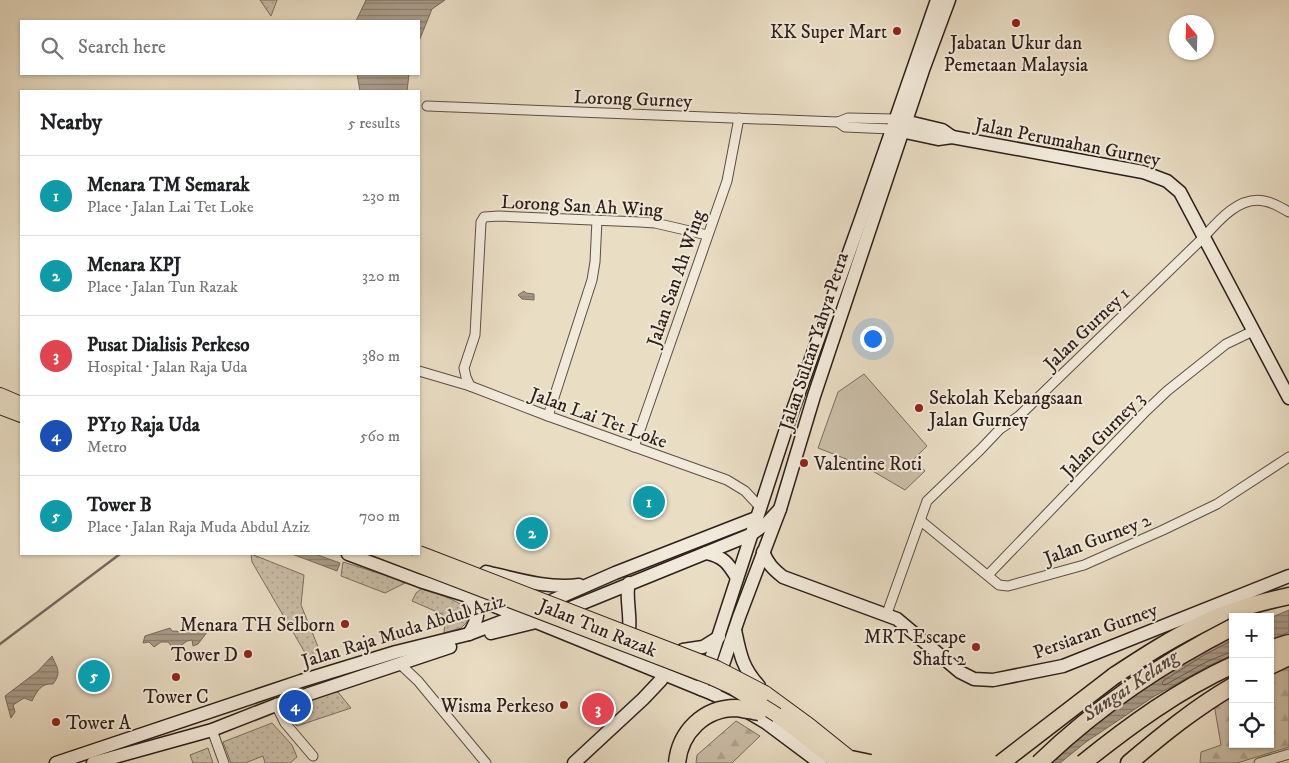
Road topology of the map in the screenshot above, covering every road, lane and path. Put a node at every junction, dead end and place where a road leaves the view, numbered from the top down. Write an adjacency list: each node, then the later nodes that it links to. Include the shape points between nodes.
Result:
1 (937, 0): 5 (main road, Jalan Sultan Yahya Petra)
2 (949, 0): 5 (main road, Jalan Sultan Yahya Petra)
3 (427, 106): 4 (street, Lorong Gurney)
4 (739, 118): 5 (street, Lorong Gurney, via 838,122 848,118); 8 (street, Jalan San Ah Wing, via 727,181)
5 (899, 125): 9 (main road, Jalan Perumahan Gurney, via 942,130 952,137 1167,180 1180,192); 21 (main road, Jalan Sultan Yahya Petra); 22 (main road, Jalan Sultan Yahya Petra, via 855,238)
6 (1289, 212): 9 (street, Jalan Gurney 1, via 1263,200 1247,202 1220,219)
7 (597, 220): 8 (street, Lorong San Ah Wing, via 655,223); 12 (street, Lorong San Ah Wing, via 484,217 479,241 475,336 464,368); 18 (street, via 592,280)
8 (707, 235): 19 (street, Jalan San Ah Wing)
9 (1203, 238): 10 (main road, Jalan Perumahan Gurney); 23 (street, Jalan Gurney 1, via 927,501)
10 (1253, 331): 14 (main road, Jalan Perumahan Gurney); 32 (street, Jalan Gurney 3, via 1226,344 1146,411)
11 (420, 371): 12 (street, Jalan Lai Tet Loke)
12 (470, 386): 18 (street, Jalan Lai Tet Loke)
13 (0, 395): 15 (main road)
14 (1289, 398)
15 (20, 404)
16 (0, 407): 17 (main road)
17 (20, 415)
18 (548, 416): 19 (street, Jalan Lai Tet Loke)
19 (634, 447): 22 (street, Jalan Lai Tet Loke, via 727,480 741,488)
20 (1289, 457): 32 (street, Jalan Gurney 2, via 1217,504 1084,565 1008,586 999,585)
21 (780, 509): 24 (main road, Jalan Raja Muda Abdul Aziz); 26 (main road, Jalan Sultan Yahya Petra)
22 (758, 513): 24 (main road, Jalan Sultan Yahya Petra); 38 (main road, Jalan Raja Muda Abdul Aziz)
23 (921, 521): 32 (street, Jalan Gurney 2); 46 (street, Jalan Gurney 1)
24 (750, 535): 27 (main road, Jalan Raja Muda Abdul Aziz); 35 (main road, Jalan Sultan Yahya Petra)
25 (421, 549): 30 (main road, Jalan Tun Razak); 31 (main road, via 432,561 431,568 419,576); 75 (main road, Jalan Tun Razak, bridge, via 742,680 810,726)
26 (763, 552): 34 (main road, Persiaran Gurney, via 767,562); 36 (main road, Jalan Sultan Yahya Petra)
27 (706, 553): 35 (main road, via 725,560); 37 (main road, Jalan Raja Muda Abdul Aziz)
28 (351, 555): 31 (main road, Jalan Tun Razak)
29 (392, 555): 70 (main road, Jalan Tun Razak, bridge, via 710,677)
30 (486, 572): 38 (main road, via 565,587); 41 (main road, Jalan Tun Razak)
31 (405, 575): 39 (main road, Jalan Tun Razak)
32 (988, 575)
33 (1289, 576): 46 (main road, Persiaran Gurney, via 1064,666 993,680 974,679 960,672 897,619)
34 (783, 577): 36 (main road, Persiaran Gurney); 46 (main road, Persiaran Gurney)
35 (737, 578): 52 (main road, Jalan Sultan Yahya Petra)
36 (754, 578): 50 (main road, Jalan Sultan Yahya Petra)
37 (629, 583): 43 (main road, Jalan Raja Muda Abdul Aziz); 49 (main road)
38 (591, 584): 41 (main road, Jalan Raja Muda Abdul Aziz)
39 (468, 596): 45 (main road, Jalan Tun Razak); 51 (main road, via 477,608 477,620)
40 (1289, 596): 83 (highway, bridge, via 1261,602 1206,622 1163,645 1114,676)
41 (553, 600): 43 (main road, Jalan Tun Razak); 45 (main road, Jalan Raja Muda Abdul Aziz)
42 (1289, 600): 44 (highway)
43 (572, 607): 47 (main road, Jalan Raja Muda Abdul Aziz); 49 (main road, Jalan Tun Razak)
44 (1261, 613)
45 (519, 615): 47 (main road, Jalan Tun Razak); 51 (main road, Jalan Raja Muda Abdul Aziz)
46 (886, 616)
47 (536, 622): 56 (main road, Jalan Raja Muda Abdul Aziz); 63 (main road, Jalan Tun Razak)
48 (1229, 628): 84 (highway, bridge, via 1128,689 1066,737)
49 (629, 629): 55 (main road, Jalan Tun Razak)
50 (735, 629): 61 (main road, Jalan Sultan Yahya Petra); 65 (main road, via 744,664)
51 (469, 634): 58 (main road, Jalan Raja Muda Abdul Aziz)
52 (719, 637): 55 (main road, via 703,647); 59 (main road, Jalan Sultan Yahya Petra)
53 (1289, 643): 54 (highway)
54 (1274, 648)
55 (683, 650): 59 (main road, Jalan Tun Razak)
56 (418, 657): 58 (main road, Jalan Raja Muda Abdul Aziz); 64 (street)
57 (1289, 657): 60 (highway)
58 (398, 658): 64 (street); 69 (main road, Jalan Raja Muda Abdul Aziz); 74 (main road, Jalan Raja Muda Abdul Aziz, via 301,681)
59 (710, 661): 61 (main road, Jalan Tun Razak); 66 (main road, Jalan Sultan Yahya Petra)
60 (1274, 664)
61 (722, 667): 65 (main road, Jalan Tun Razak); 68 (main road, Jalan Sultan Yahya Petra)
62 (1229, 667): 85 (highway, bridge, via 1143,717)
63 (664, 674): 66 (main road, Jalan Tun Razak); 79 (main road, via 643,699)
64 (418, 681): 78 (street)
65 (759, 686): 75 (main road, Jalan Tun Razak, via 820,728)
66 (701, 689): 68 (main road, Jalan Tun Razak)
67 (1229, 689): 86 (highway, via 1163,734)
68 (713, 694): 81 (main road, Jalan Tun Razak, via 766,722)
69 (276, 705): 71 (main road, Jalan Raja Muda Abdul Aziz); 73 (street, via 285,723)
70 (777, 714): 75 (main road, Jalan Tun Razak); 80 (highway, bridge, via 737,708 711,713 689,730)
71 (212, 730): 74 (main road, Jalan Raja Muda Abdul Aziz); 77 (street)
72 (1289, 754): 87 (street)
73 (313, 756)
74 (97, 758): 76 (main road, Jalan Raja Muda Abdul Aziz)
75 (852, 762): 82 (highway, bridge)
76 (56, 763)
77 (224, 763)
78 (486, 763)
79 (574, 763)
80 (677, 763)
81 (820, 763)
82 (870, 763)
83 (1001, 763)
84 (1039, 763)
85 (1083, 763)
86 (1129, 763)
87 (1259, 763)

